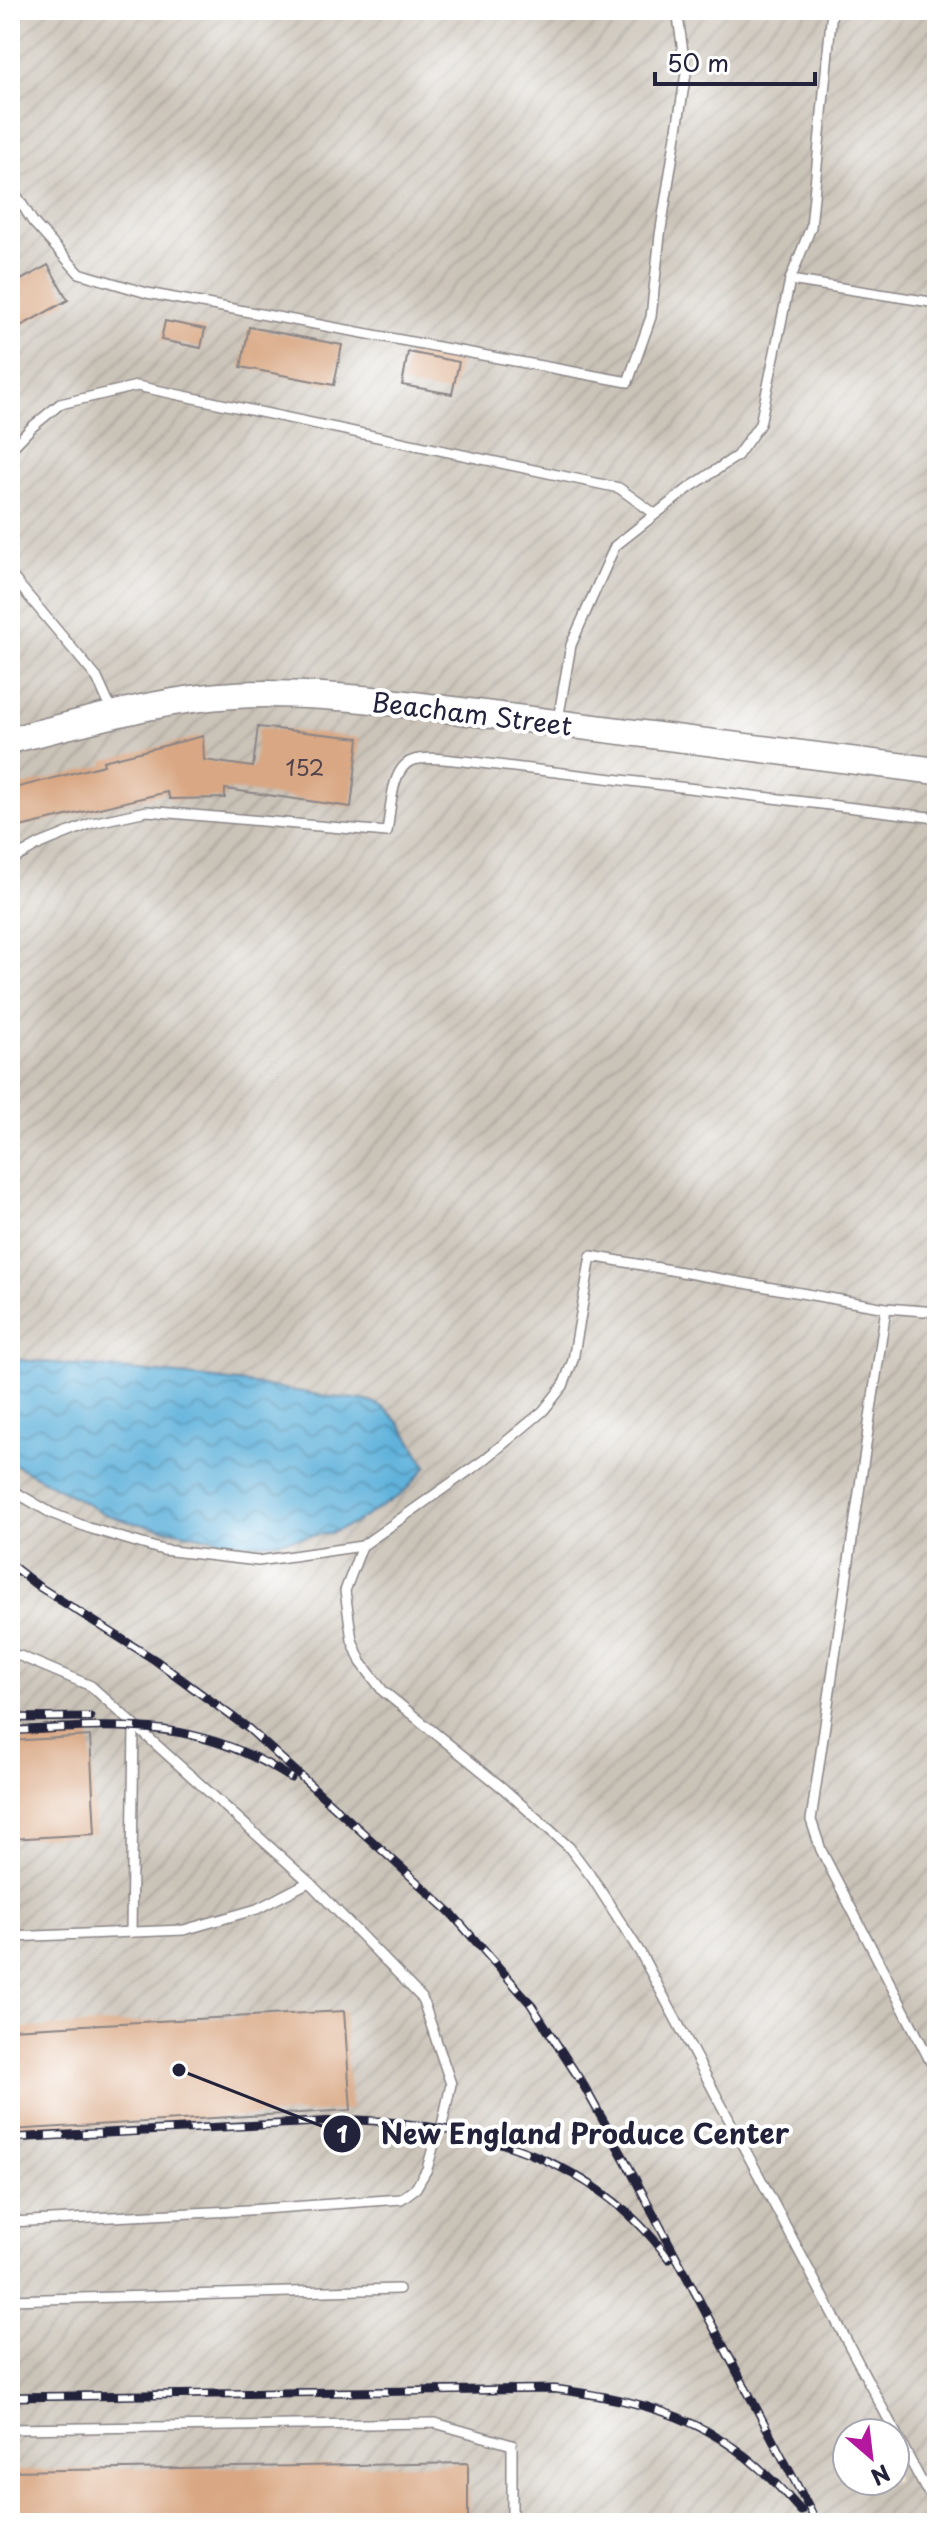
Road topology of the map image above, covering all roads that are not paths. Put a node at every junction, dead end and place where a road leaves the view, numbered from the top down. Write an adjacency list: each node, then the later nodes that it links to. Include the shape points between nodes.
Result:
1 (677, 10): 3 (lane, via 686,73 651,317 628,382 147,293 79,273 33,222)
2 (832, 10): 4 (lane, via 811,227)
3 (10, 185)
4 (790, 280): 5 (lane); 7 (lane, via 760,424 737,456)
5 (937, 303)
6 (10, 450): 7 (lane, via 60,404 137,386 619,488)
7 (655, 514): 10 (lane, via 615,546 571,645)
8 (10, 574): 9 (lane, via 97,678)
9 (114, 716): 10 (main road, Beacham Street, via 205,698 269,694 369,700); 11 (main road, Beacham Street)
10 (558, 723): 12 (main road, Beacham Street)
11 (10, 740)
12 (937, 771)
13 (937, 818): 14 (lane, via 428,759 411,760 398,772 387,832 147,811 92,823)
14 (10, 861)
15 (886, 1308): 16 (lane); 18 (lane, via 591,1256 573,1360 563,1386 543,1411 484,1460); 24 (lane, via 811,1820 821,1850)
16 (937, 1312)
17 (10, 1489): 18 (lane, via 51,1513 163,1550 258,1561)
18 (362, 1546): 30 (lane, via 345,1591 361,1662 383,1691 569,1847 593,1879 641,1954)
19 (10, 1655): 20 (lane, via 91,1686)
20 (134, 1727): 21 (lane); 22 (lane)
21 (309, 1882): 22 (lane, via 257,1909 199,1926); 26 (lane, via 422,1998 451,2084 441,2130 416,2188 401,2199)
22 (131, 1932): 23 (lane)
23 (10, 1937)
24 (932, 2054): 25 (lane)
25 (937, 2074)
26 (10, 2222)
27 (399, 2289): 28 (lane)
28 (10, 2300)
29 (10, 2429): 31 (lane, via 435,2423 512,2445)
30 (937, 2503)
31 (512, 2523)

